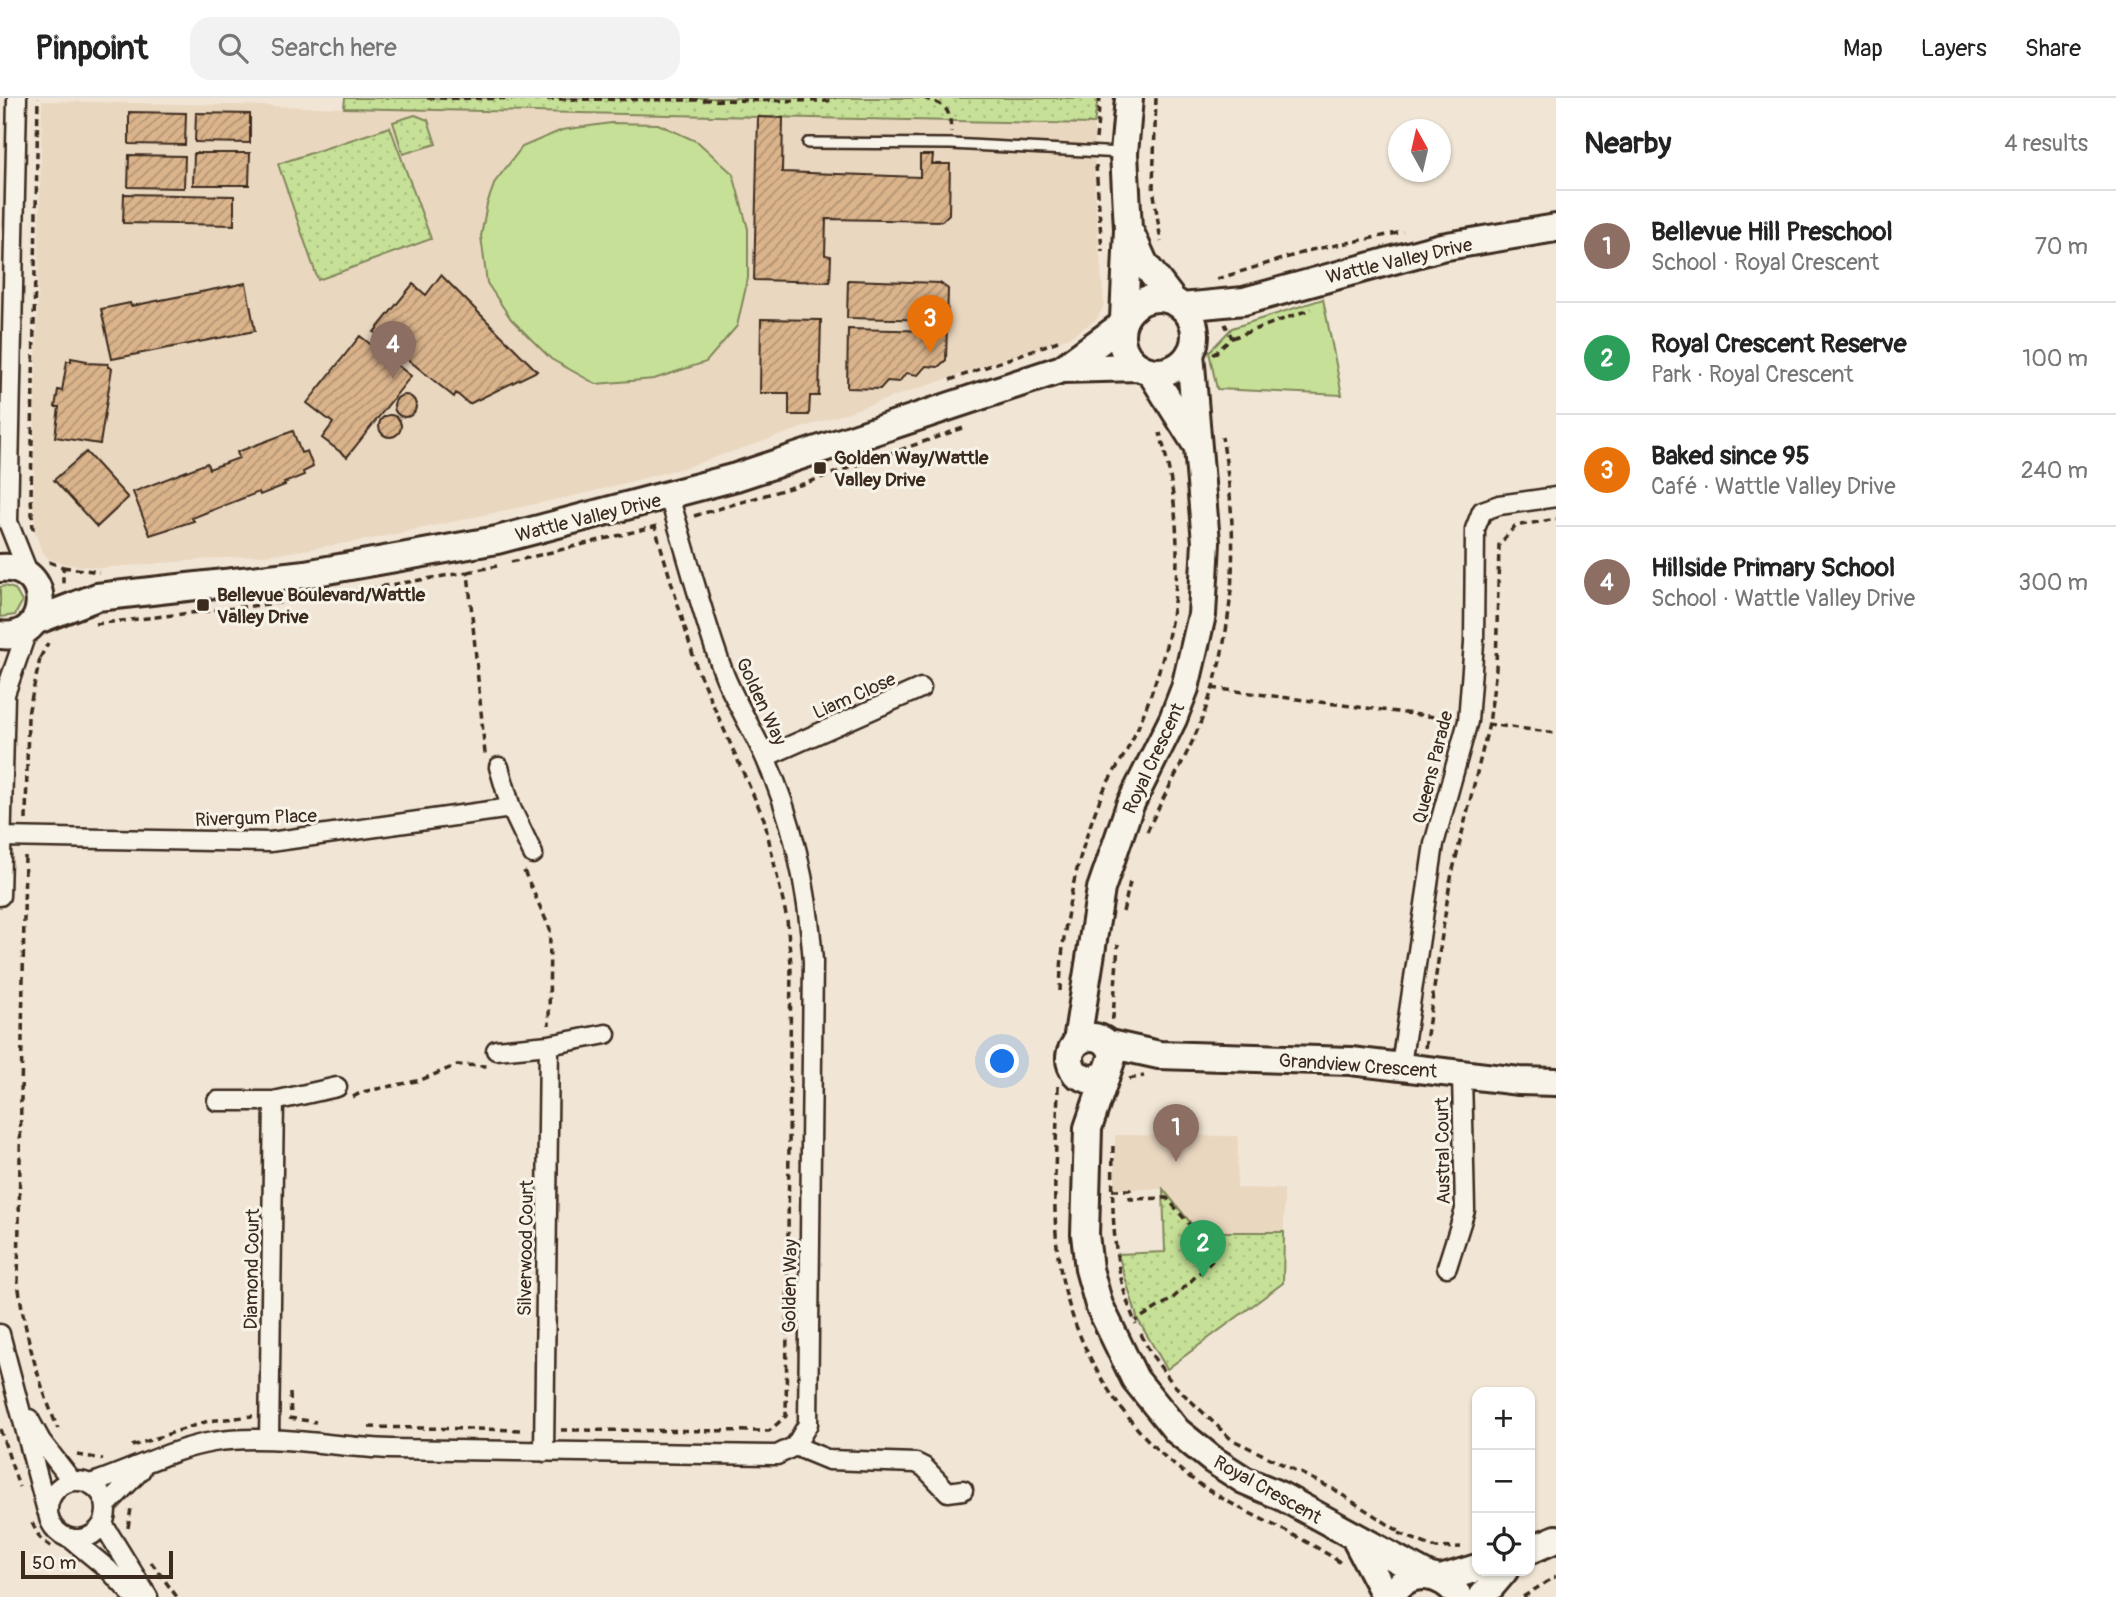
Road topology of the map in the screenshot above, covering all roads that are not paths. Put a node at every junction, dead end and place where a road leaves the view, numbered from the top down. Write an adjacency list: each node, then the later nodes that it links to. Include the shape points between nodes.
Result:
1 (17, 98): 16 (street)
2 (1129, 98): 4 (street)
3 (808, 143): 4 (lane, via 951,144)
4 (1124, 153): 6 (street)
5 (1556, 228): 7 (street, Wattle Valley Drive, via 1441,247)
6 (1128, 229): 8 (street, via 1144,263); 9 (street)
7 (1244, 301): 8 (street, Wattle Valley Drive); 10 (street, Wattle Valley Drive)
8 (1178, 304): 9 (street, via 1151,298 1131,309); 10 (street, via 1193,324)
9 (1123, 322): 11 (street, Wattle Valley Drive); 12 (street, via 1124,349)
10 (1191, 349): 12 (street, via 1173,368); 13 (street, Royal Crescent)
11 (1062, 369): 12 (street, Wattle Valley Drive); 14 (street, Wattle Valley Drive)
12 (1145, 369): 13 (street, Royal Crescent)
13 (1196, 444): 30 (street, Royal Crescent, via 1204,497 1202,615 1173,719 1114,845 1093,924)
14 (669, 497): 19 (street, Wattle Valley Drive, via 496,540 372,564); 24 (street, Golden Way, via 705,622 726,678)
15 (1556, 497): 36 (street, Queens Parade, via 1482,511 1475,529 1468,721 1434,844)
16 (8, 544): 18 (street)
17 (0, 568): 18 (street, Wattle Valley Drive, via 12,568)
18 (32, 579): 19 (street, Wattle Valley Drive); 20 (street, via 40,601)
19 (97, 597): 20 (street, Wattle Valley Drive)
20 (31, 624): 21 (street, Wattle Valley Drive, via 18,634); 22 (street)
21 (0, 635)
22 (2, 686): 27 (street)
23 (921, 688): 24 (street, Liam Close)
24 (765, 757): 48 (street, Golden Way, via 795,842 810,915 813,961 808,1424)
25 (492, 762): 26 (street)
26 (510, 808): 27 (street, Rivergum Place, via 270,842); 28 (street)
27 (1, 837): 29 (street)
28 (526, 857)
29 (0, 896)
30 (1088, 985): 32 (street, Royal Crescent); 35 (street, Royal Crescent)
31 (606, 1034): 33 (street)
32 (1077, 1041): 35 (street, via 1091,1036); 37 (street, via 1069,1061)
33 (549, 1045): 34 (street); 49 (street, Silverwood Court)
34 (503, 1049)
35 (1113, 1052): 36 (street, Grandview Crescent, via 1152,1058); 37 (street, via 1090,1080); 43 (street, Royal Crescent)
36 (1401, 1065): 38 (street, Grandview Crescent)
37 (1076, 1074): 43 (street, Royal Crescent)
38 (1462, 1075): 39 (street, Grandview Crescent); 44 (street, Austral Court, via 1465,1210)
39 (1556, 1082)
40 (331, 1088): 42 (street)
41 (217, 1101): 42 (street)
42 (274, 1101): 47 (street, Diamond Court)
43 (1088, 1128): 57 (street, Royal Crescent, via 1084,1188 1089,1269 1108,1325 1135,1379 1177,1431 1213,1460)
44 (1447, 1267)
45 (0, 1334): 46 (street)
46 (12, 1384): 51 (street, via 41,1441); 54 (street)
47 (269, 1438): 49 (street, via 341,1448); 50 (street, via 212,1442)
48 (795, 1446): 49 (street, via 777,1455); 52 (street, via 829,1460 916,1463 948,1492)
49 (544, 1452)
50 (152, 1462): 51 (street); 53 (street)
51 (81, 1482): 53 (street, via 104,1497); 54 (street, via 52,1494)
52 (963, 1490)
53 (107, 1506): 55 (street)
54 (47, 1511): 56 (street, via 54,1528)
55 (103, 1524): 56 (street, via 89,1537); 64 (street)
56 (70, 1538): 63 (street)
57 (1355, 1538): 62 (street, Royal Crescent); 65 (street)
58 (1556, 1539): 59 (street)
59 (1535, 1548)
60 (1472, 1570): 62 (street)
61 (1500, 1576): 66 (street)
62 (1442, 1584): 65 (street, via 1403,1582)
63 (134, 1597)
64 (148, 1597)
65 (1389, 1597)
66 (1482, 1597)

